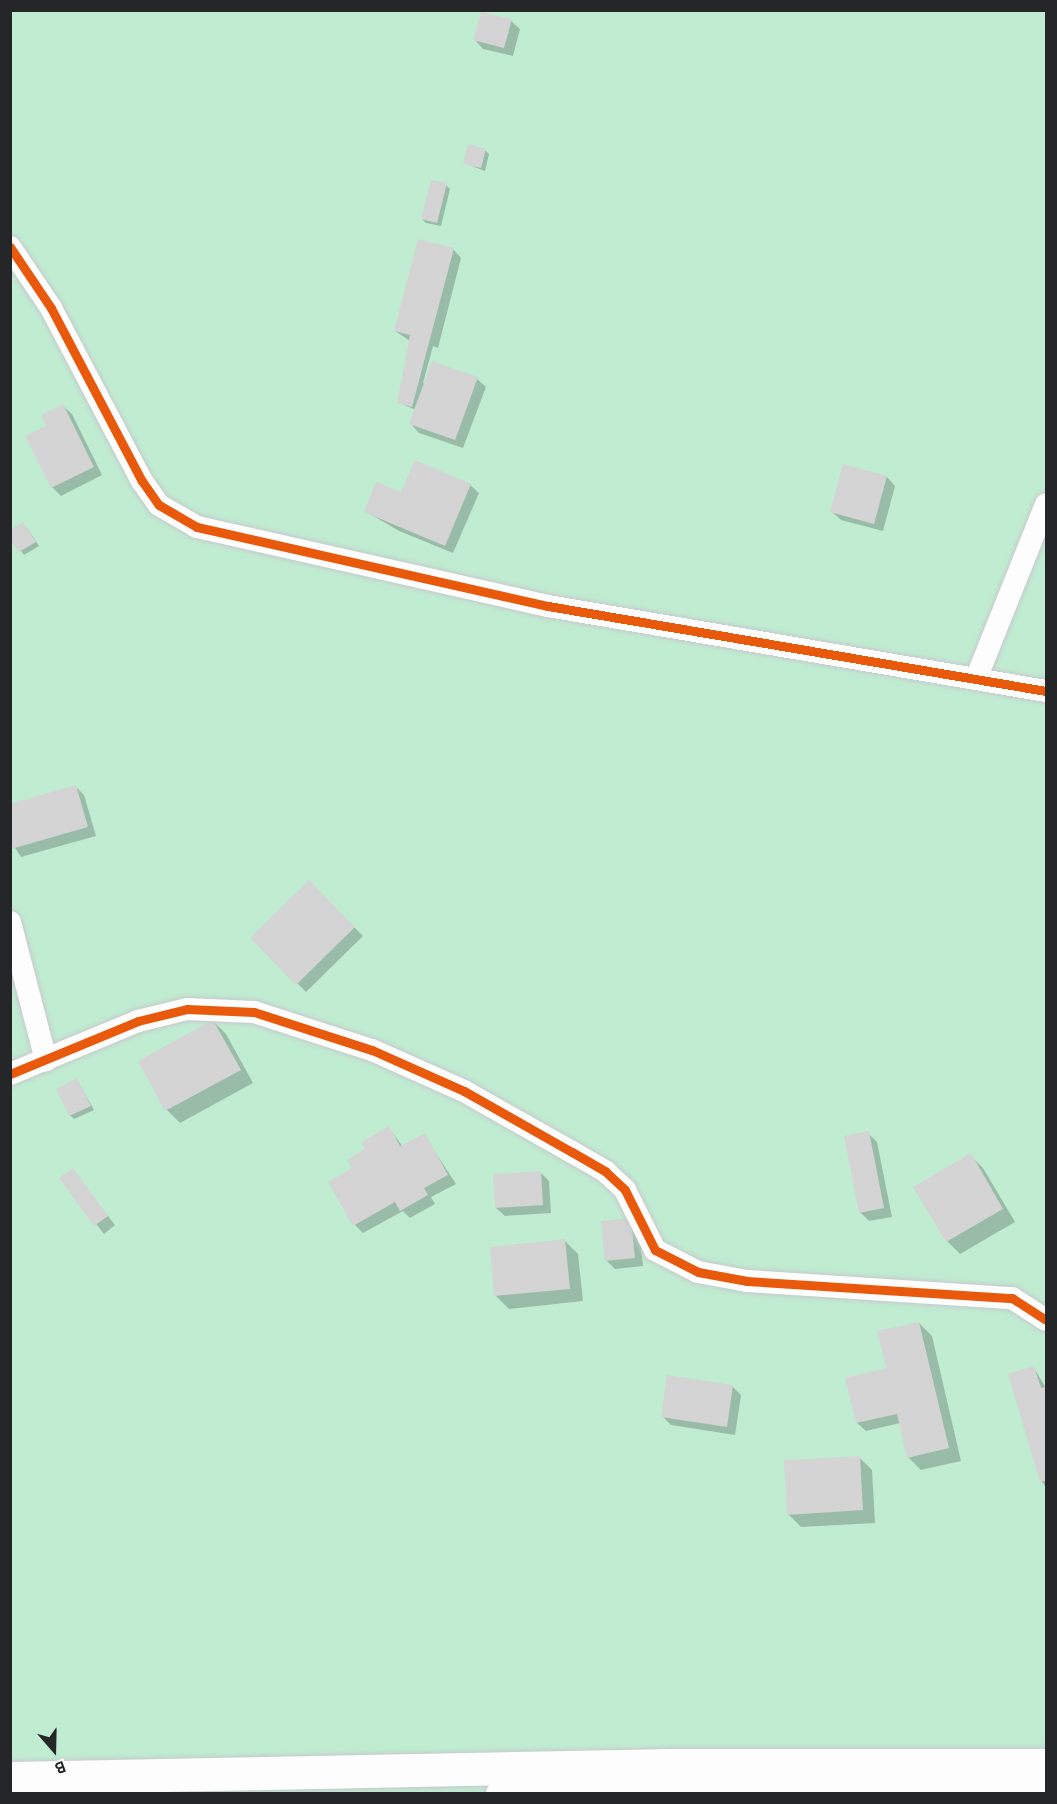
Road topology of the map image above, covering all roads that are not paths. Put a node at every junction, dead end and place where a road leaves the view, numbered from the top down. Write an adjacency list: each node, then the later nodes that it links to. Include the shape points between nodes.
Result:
1 (10, 246): 3 (street, via 51,308 142,481 159,505 197,527 314,557 548,606)
2 (1047, 504): 3 (street)
3 (976, 679): 4 (street)
4 (1047, 691)
5 (10, 922): 6 (street)
6 (46, 1060): 7 (street); 8 (street, via 138,1021 177,1012 254,1012 372,1050 464,1091 606,1172 625,1190 655,1250 676,1263 747,1281 1012,1298)
7 (10, 1074)
8 (1047, 1320)
9 (1047, 1765): 10 (main road, via 601,1765)
10 (10, 1778)
11 (1047, 1793): 12 (main road)
12 (502, 1794)

